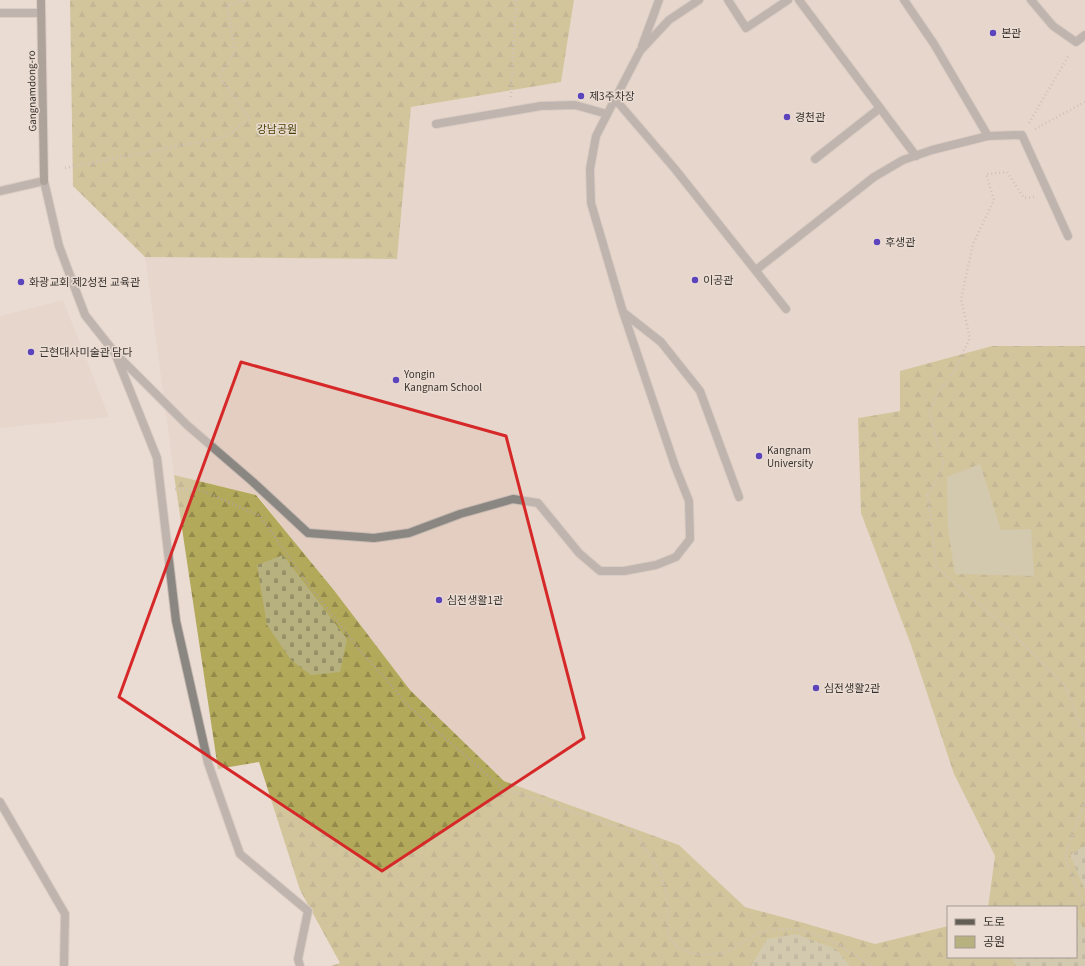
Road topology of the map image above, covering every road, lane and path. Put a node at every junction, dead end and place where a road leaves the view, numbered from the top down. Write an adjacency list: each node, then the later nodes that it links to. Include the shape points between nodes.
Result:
1 (41, 0): 12 (street, Gangnamdong-ro)
2 (246, 0): 26 (path, via 227,5 234,52 219,76 250,119 226,137)
3 (516, 0): 19 (path)
4 (659, 0): 15 (street)
5 (699, 0): 15 (street, via 669,20)
6 (728, 0): 7 (street, via 746,28)
7 (788, 0)
8 (799, 0): 18 (street)
9 (904, 0): 22 (street, via 934,44)
10 (1031, 0): 14 (street, via 1053,26)
11 (0, 13): 12 (street)
12 (41, 13): 27 (street, Gangnamdong-ro)
13 (1085, 34): 14 (street)
14 (1076, 42): 23 (path)
15 (640, 51): 16 (street)
16 (615, 99): 20 (street); 31 (street)
17 (1085, 102): 23 (path)
18 (880, 108): 24 (street); 25 (street)
19 (510, 111): 20 (street, via 541,106 575,105); 21 (street)
20 (607, 114): 33 (street, via 596,136 590,169 591,204)
21 (436, 124)
22 (988, 136): 23 (street); 24 (street)
23 (1022, 136): 29 (street)
24 (916, 156): 31 (street, via 903,160 874,177)
25 (815, 159)
26 (65, 168)
27 (44, 181): 28 (street); 34 (street, via 59,246 85,315)
28 (0, 191)
29 (1049, 195): 30 (street); 37 (path, via 1024,198 1007,172 986,174 994,200 973,244 960,299 970,338 953,373 940,390 929,412 944,465 928,495 936,567 1009,630 1066,687)
30 (1068, 236)
31 (756, 270): 32 (street)
32 (786, 309)
33 (624, 312): 34 (street, via 689,501 690,539 676,557 656,565 624,571 600,571 579,553 538,503 513,498 408,533 374,538 308,533 187,425); 36 (street, via 661,342 700,391)
34 (115, 353): 35 (street, via 157,458)
35 (160, 490): 42 (street, via 176,621 208,763 240,854 308,911 298,959); 43 (path, via 201,490 260,516 308,584 404,702 502,788 636,833 661,874 667,894 668,935 678,948 698,955 724,953 759,933 781,929 803,930 838,944)
36 (739, 497)
37 (1085, 740)
38 (1085, 801): 40 (path, via 1065,856)
39 (0, 802): 41 (street, via 65,914)
40 (1085, 910)
41 (64, 966)
42 (300, 966)
43 (874, 966)

